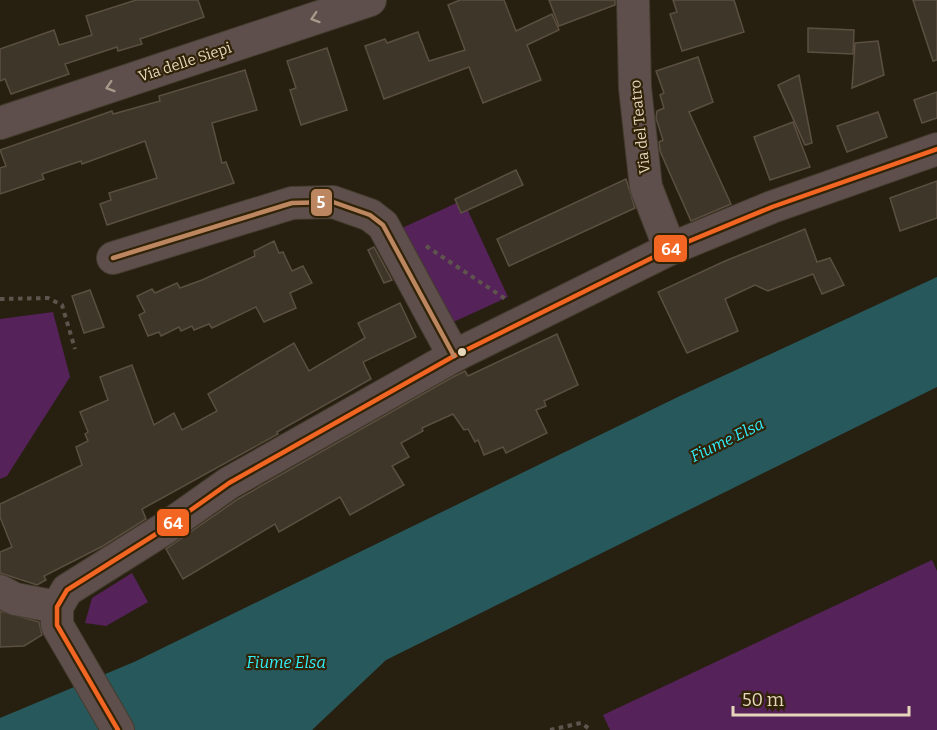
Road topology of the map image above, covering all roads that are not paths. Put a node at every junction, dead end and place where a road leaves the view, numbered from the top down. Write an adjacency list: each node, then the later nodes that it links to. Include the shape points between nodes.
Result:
1 (370, 0): 3 (street, Via delle Siepi, one-way to 3)
2 (633, 0): 5 (street, Via del Teatro, via 635,88 646,187)
3 (0, 123)
4 (937, 149): 5 (street, via 772,207)
5 (670, 249): 7 (street)
6 (113, 258): 7 (street, via 292,203 333,202 370,215 383,225)
7 (454, 356): 9 (street, via 229,483 67,590)
8 (0, 591): 9 (street, via 15,599)
9 (57, 607): 10 (street, via 57,625)
10 (118, 730)

